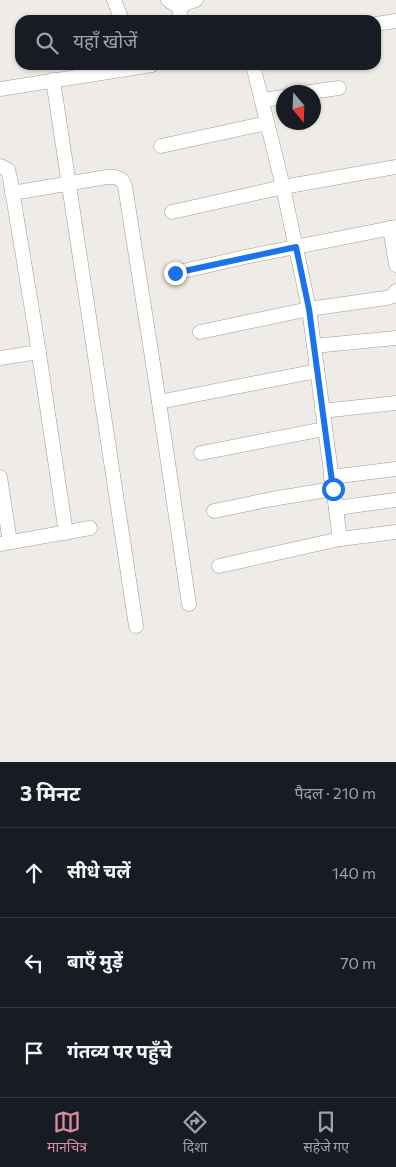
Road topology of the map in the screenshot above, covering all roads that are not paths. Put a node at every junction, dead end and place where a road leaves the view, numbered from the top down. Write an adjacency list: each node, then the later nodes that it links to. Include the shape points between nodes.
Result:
1 (114, 0): 5 (street)
2 (168, 0): 4 (street)
3 (196, 0): 4 (street, via 186,3)
4 (180, 14)
5 (120, 15)
6 (396, 21): 7 (street)
7 (381, 23)
8 (118, 70): 10 (street)
9 (254, 70): 15 (street)
10 (53, 80): 12 (street); 20 (street)
11 (339, 88): 13 (street)
12 (0, 89)
13 (321, 90)
14 (276, 98): 15 (street)
15 (262, 100): 16 (street)
16 (267, 123): 17 (street); 21 (street)
17 (161, 146)
18 (0, 166): 22 (street, via 8,170)
19 (396, 166): 21 (street)
20 (67, 184): 22 (street); 36 (street, via 107,177 122,180); 54 (street)
21 (283, 187): 23 (street); 25 (street)
22 (12, 193): 33 (street)
23 (172, 212)
24 (393, 228): 25 (street); 26 (street)
25 (296, 247): 27 (street); 29 (street)
26 (396, 265)
27 (175, 273)
28 (396, 291): 29 (street, via 386,298)
29 (309, 309): 30 (street); 32 (street)
30 (200, 332)
31 (396, 338): 32 (street)
32 (314, 346): 35 (street)
33 (39, 352): 34 (street); 49 (street)
34 (0, 358)
35 (317, 371): 36 (street); 38 (street)
36 (159, 402): 53 (street)
37 (396, 403): 38 (street)
38 (322, 411): 39 (street)
39 (324, 429): 40 (street); 43 (street)
40 (201, 452)
41 (396, 469): 43 (street)
42 (0, 477): 51 (street)
43 (332, 483): 45 (street); 46 (street)
44 (396, 500): 45 (street)
45 (336, 508): 50 (street)
46 (214, 511)
47 (90, 528): 49 (street)
48 (396, 532): 50 (street)
49 (66, 533): 51 (street)
50 (340, 539): 52 (street)
51 (5, 543)
52 (219, 566)
53 (189, 604)
54 (136, 626)

